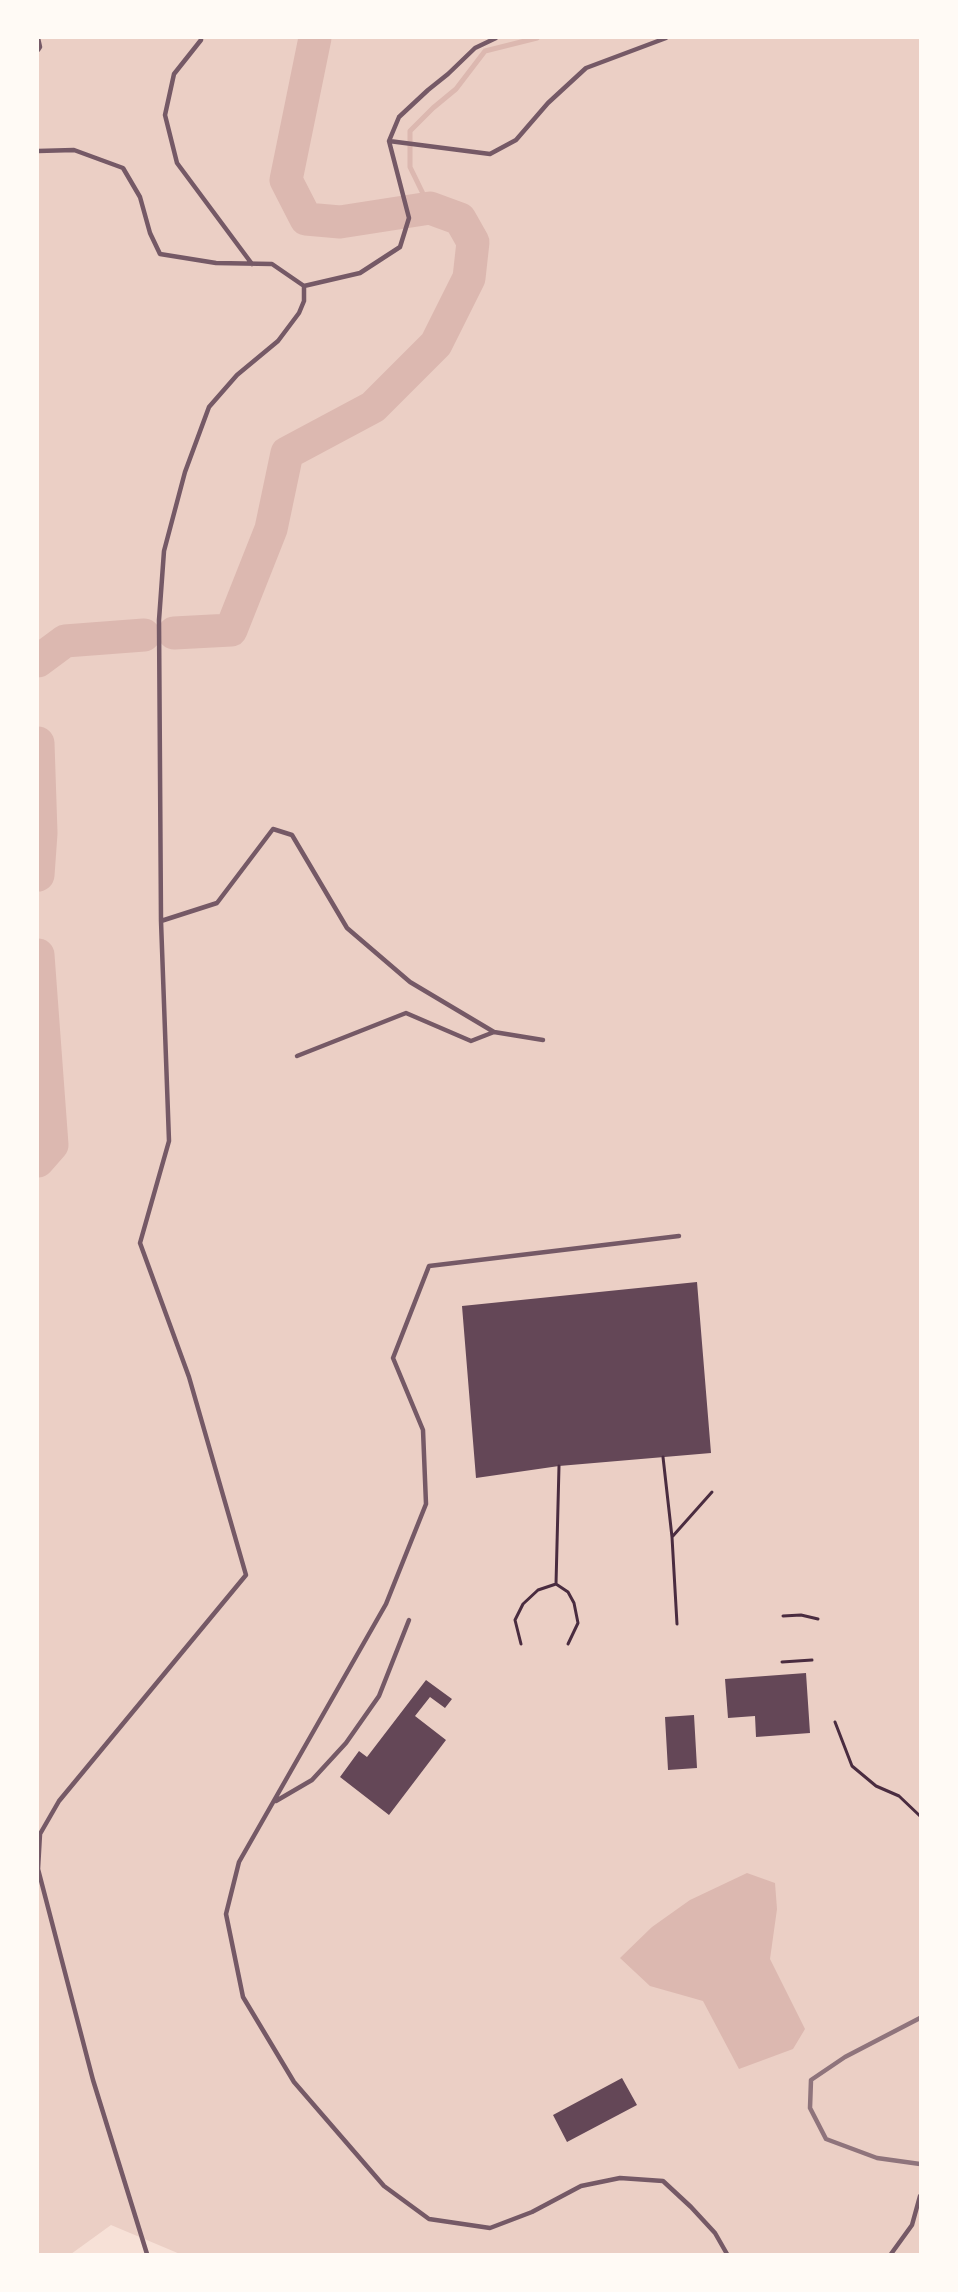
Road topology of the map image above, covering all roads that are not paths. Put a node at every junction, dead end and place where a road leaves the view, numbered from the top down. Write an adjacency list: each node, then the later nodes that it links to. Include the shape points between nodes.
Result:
1 (38, 38): 5 (lane)
2 (201, 38): 8 (lane, via 174,74 165,114 177,162)
3 (496, 38): 6 (lane, via 475,48 399,117)
4 (666, 38): 6 (lane, via 586,68 516,140 490,154)
5 (38, 50)
6 (389, 141): 9 (lane, via 409,218 400,247 360,273)
7 (38, 151): 8 (lane, via 74,150 123,168 140,197 160,254)
8 (252, 264): 9 (lane, via 272,264)
9 (304, 286): 10 (lane, via 299,313 278,341 237,375 209,407 185,472 164,551 159,620)
10 (161, 921): 11 (lane, via 217,903 273,830 292,836 347,928 411,982); 18 (lane, via 169,1141 140,1243 189,1377 246,1575 59,1802 40,1834 38,1869 93,2080)
11 (494, 1032): 12 (lane); 13 (lane, via 471,1041 406,1013)
12 (543, 1040)
13 (297, 1056)
14 (679, 1236): 16 (lane, via 429,1266 393,1358 423,1430 426,1504 386,1604)
15 (408, 1620): 16 (lane, via 379,1696 346,1743 312,1780)
16 (273, 1803): 19 (lane, via 239,1862 226,1914 243,1997 294,2082 384,2186 429,2219 490,2228 532,2212 581,2186 620,2178 663,2181 715,2233)
17 (921, 2196): 20 (lane, via 912,2225)
18 (147, 2254)
19 (728, 2254)
20 (891, 2254)

